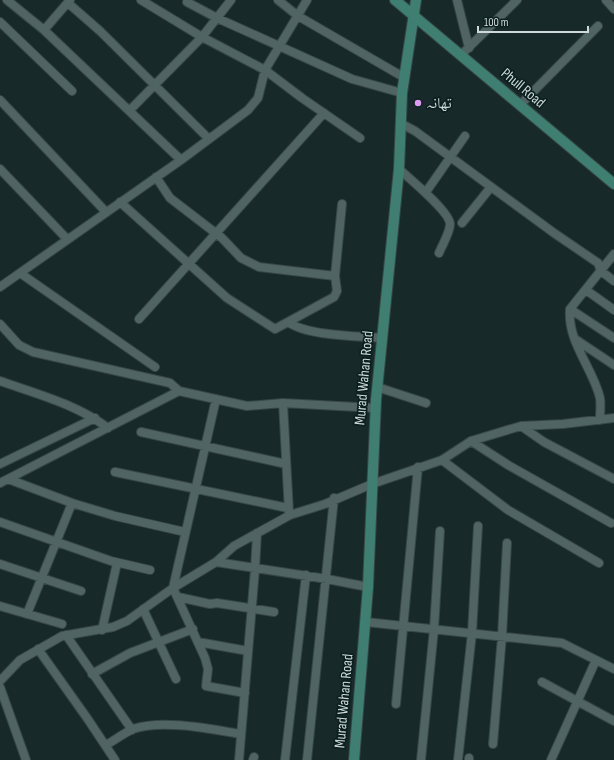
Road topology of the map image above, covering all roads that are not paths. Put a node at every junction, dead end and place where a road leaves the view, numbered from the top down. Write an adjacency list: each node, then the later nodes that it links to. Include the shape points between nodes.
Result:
1 (7, 0): 19 (street)
2 (142, 0): 20 (street)
3 (278, 0): 14 (street)
4 (307, 0): 14 (street)
5 (395, 0): 15 (street, Phull Road)
6 (416, 0): 15 (street, Murad Wahan Road)
7 (457, 0): 22 (street)
8 (517, 0): 22 (street)
9 (606, 0): 13 (street)
10 (69, 1): 19 (street); 26 (street)
11 (187, 2): 16 (street)
12 (227, 2): 16 (street)
13 (614, 9)
14 (298, 16): 21 (street); 25 (street)
15 (414, 16): 23 (street, Phull Road); 25 (street, Murad Wahan Road)
16 (217, 18): 20 (street); 21 (street)
17 (0, 22): 27 (street)
18 (598, 26): 30 (street)
19 (44, 30): 31 (street)
20 (202, 37): 24 (street); 26 (street)
21 (279, 46): 24 (street); 28 (street, via 352,79)
22 (468, 48): 23 (street)
23 (461, 55): 30 (street, Phull Road)
24 (265, 70): 32 (street); 36 (street, via 258,98)
25 (405, 78): 28 (street, Murad Wahan Road)
26 (154, 85): 31 (street); 36 (street)
27 (72, 91)
28 (402, 93): 33 (street, Murad Wahan Road)
29 (0, 100): 47 (street)
30 (520, 105): 42 (street, Phull Road)
31 (130, 110): 38 (street)
32 (324, 113): 35 (street); 49 (street)
33 (402, 124): 37 (street); 39 (street, Murad Wahan Road)
34 (465, 136): 37 (street)
35 (360, 138)
36 (209, 139): 38 (street)
37 (450, 157): 43 (street); 44 (street)
38 (181, 160): 41 (street)
39 (399, 170): 44 (street); 65 (street, Murad Wahan Road)
40 (2, 174): 50 (street)
41 (156, 177): 45 (street); 49 (street, via 170,198)
42 (614, 184)
43 (491, 187): 48 (street); 54 (street, via 598,263)
44 (426, 192): 51 (street, via 450,222)
45 (120, 202): 47 (street); 53 (street)
46 (342, 204): 56 (street)
47 (106, 212): 50 (street)
48 (462, 223)
49 (216, 234): 53 (street); 56 (street, via 241,258 259,267)
50 (68, 239): 55 (street)
51 (439, 253)
52 (614, 254): 54 (street)
53 (189, 264): 62 (street); 63 (street, via 227,298 270,328 275,329)
54 (601, 271): 57 (street); 59 (street)
55 (20, 273): 58 (street); 69 (street)
56 (335, 276): 63 (street, via 334,298)
57 (614, 281)
58 (0, 286)
59 (586, 290): 60 (street); 61 (street)
60 (570, 309): 66 (street); 67 (street)
61 (614, 310)
62 (139, 319)
63 (288, 322): 65 (street, via 295,327 328,333)
64 (0, 324): 72 (street, via 18,344 33,352 170,384)
65 (382, 338): 71 (street, Murad Wahan Road)
66 (614, 338)
67 (575, 339): 68 (street); 79 (street, via 600,398)
68 (614, 364)
69 (155, 367)
70 (0, 381): 77 (street, via 74,406)
71 (377, 387): 75 (street); 76 (street, Murad Wahan Road)
72 (179, 391): 73 (street); 81 (street)
73 (216, 399): 74 (street, via 247,406); 84 (street)
74 (283, 403): 76 (street); 87 (street)
75 (426, 403)
76 (376, 408): 93 (street, Murad Wahan Road)
77 (95, 418): 81 (street); 86 (street)
78 (614, 418): 79 (street)
79 (600, 420): 80 (street)
80 (521, 426): 83 (street); 91 (street, via 544,442)
81 (108, 428): 90 (street)
82 (141, 432): 84 (street)
83 (471, 441): 85 (street); 99 (street, via 508,466)
84 (206, 445): 87 (street); 94 (street)
85 (442, 460): 88 (street); 108 (street, via 508,510)
86 (0, 464)
87 (286, 464): 97 (street)
88 (418, 467): 93 (street); 126 (street)
89 (114, 472): 94 (street)
90 (8, 479): 92 (street); 96 (street)
91 (614, 479)
92 (0, 483)
93 (372, 484): 95 (street); 115 (street, Murad Wahan Road)
94 (195, 489): 97 (street); 102 (street)
95 (334, 498): 97 (street, via 324,504); 114 (street)
96 (72, 503): 102 (street); 104 (street)
97 (289, 511): 103 (street)
98 (0, 522): 104 (street)
99 (611, 523)
100 (478, 526): 130 (street)
101 (440, 531): 128 (street)
102 (185, 532): 116 (street)
103 (257, 533): 106 (street, via 234,546); 110 (street)
104 (56, 542): 107 (street); 113 (street)
105 (507, 543): 132 (street)
106 (216, 562): 110 (street); 116 (street)
107 (117, 563): 111 (street); 129 (street)
108 (599, 563)
109 (0, 564): 113 (street)
110 (256, 568): 112 (street); 121 (street)
111 (150, 570)
112 (306, 575): 114 (street); 156 (street)
113 (41, 577): 117 (street); 123 (street)
114 (327, 579): 115 (street); 157 (street)
115 (368, 587): 124 (street, Murad Wahan Road)
116 (173, 588): 118 (street); 120 (street)
117 (80, 591)
118 (178, 597): 121 (street); 127 (street)
119 (0, 606): 123 (street)
120 (143, 609): 129 (street, via 127,621); 133 (street)
121 (252, 609): 122 (street); 136 (street)
122 (274, 612)
123 (27, 614): 125 (street)
124 (366, 622): 126 (street); 158 (street, Murad Wahan Road)
125 (62, 624)
126 (403, 627): 128 (street); 147 (street)
127 (193, 629): 133 (street); 134 (street)
128 (434, 629): 130 (street); 159 (street)
129 (102, 630): 131 (street)
130 (472, 633): 132 (street); 160 (street)
131 (66, 635): 135 (street); 140 (street)
132 (502, 636): 137 (street, via 562,643); 151 (street)
133 (159, 642): 140 (street, via 130,653); 142 (street)
134 (198, 642): 136 (street); 145 (street, via 208,669 206,686)
135 (38, 649): 141 (street, via 20,660); 152 (street)
136 (248, 651): 145 (street)
137 (596, 660): 139 (street); 146 (street)
138 (0, 669): 141 (street)
139 (614, 669)
140 (92, 674): 149 (street)
141 (1, 679)
142 (176, 679)
143 (542, 682): 146 (street)
144 (0, 687): 153 (street)
145 (244, 693): 150 (street)
146 (578, 701): 148 (street); 161 (street)
147 (396, 704)
148 (614, 721)
149 (132, 730): 150 (street, via 172,726); 152 (street)
150 (241, 734): 155 (street)
151 (493, 744)
152 (106, 745): 154 (street)
153 (26, 760)
154 (115, 760)
155 (239, 760)
156 (284, 760)
157 (307, 760)
158 (354, 760)
159 (421, 760)
160 (458, 760)
161 (551, 760)

